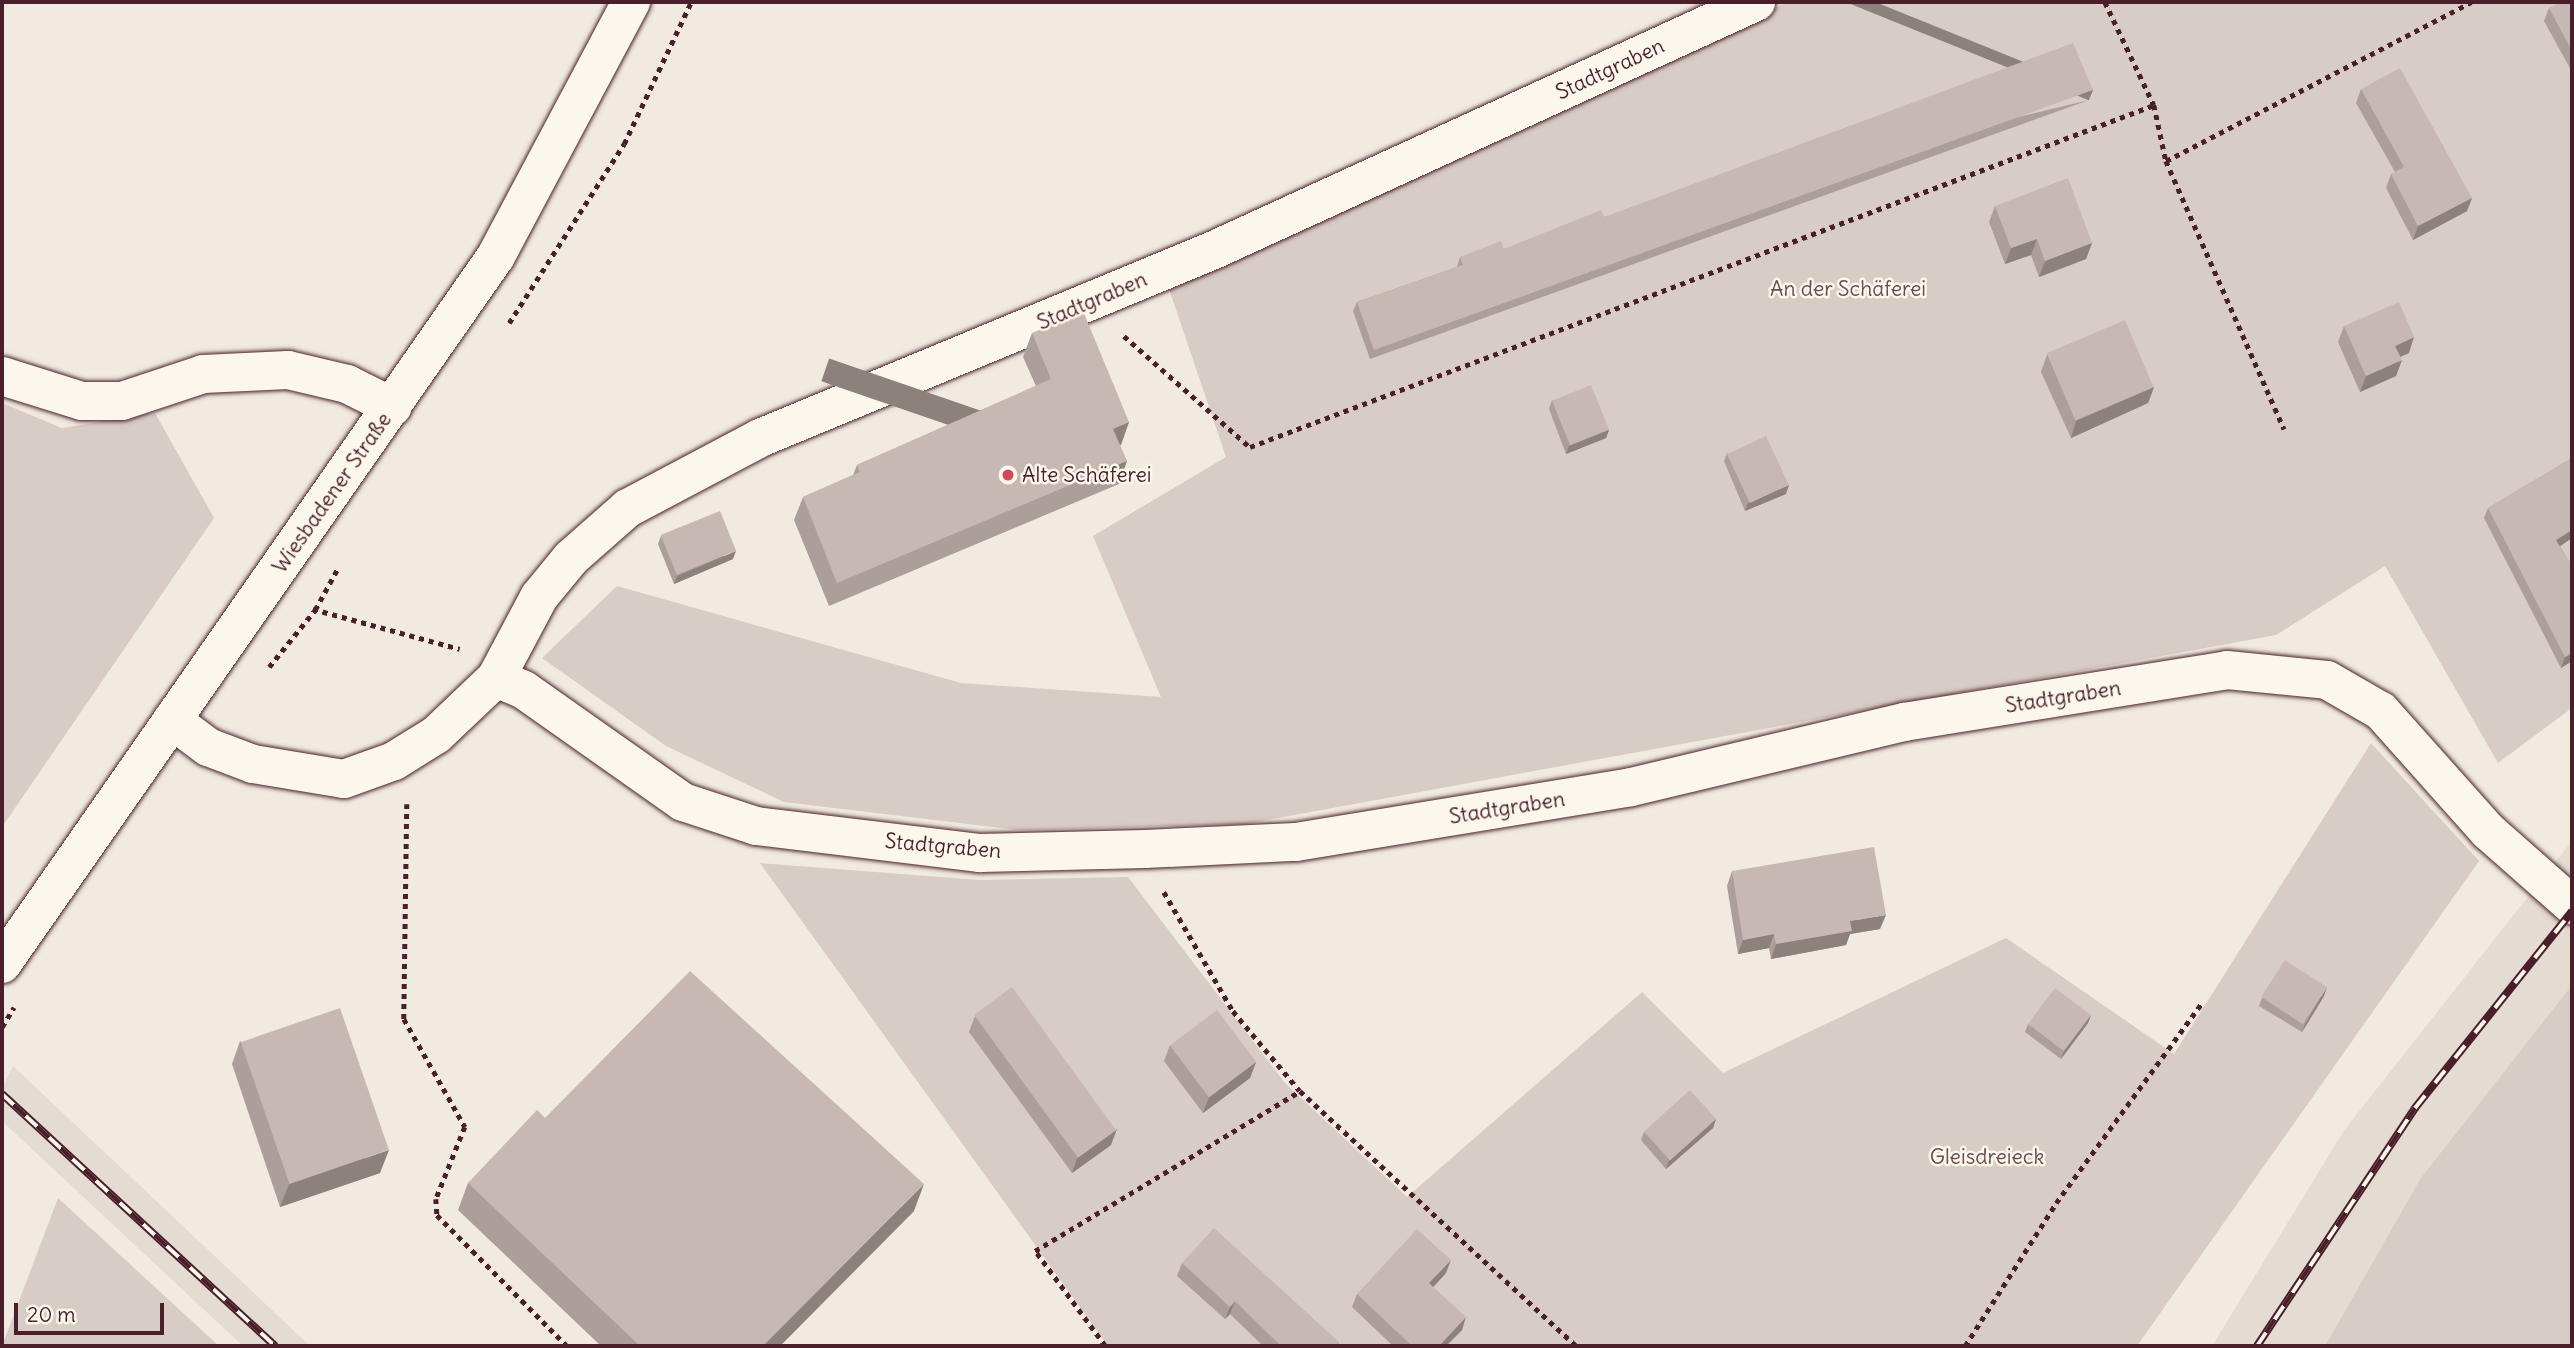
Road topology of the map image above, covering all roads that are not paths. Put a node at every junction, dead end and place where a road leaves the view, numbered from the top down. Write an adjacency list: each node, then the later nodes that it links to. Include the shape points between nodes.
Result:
1 (631, 2): 4 (street, Wiesbadener Straße, via 496,256)
2 (1756, 2): 5 (street, Stadtgraben, via 1086,303 760,438 628,508 571,558 539,597)
3 (2, 376): 4 (street, via 82,401 122,401 203,374 288,370 347,384)
4 (393, 407): 6 (street, Wiesbadener Straße)
5 (502, 670): 6 (street, Stadtgraben, via 436,736 394,761 344,779 312,778 208,747); 7 (street, Stadtgraben, via 683,802 756,826 979,853 1296,842 1618,789 1904,722 2227,670 2327,680 2381,710 2488,831)
6 (172, 720): 8 (street, Wiesbadener Straße)
7 (2572, 905)
8 (2, 964)

